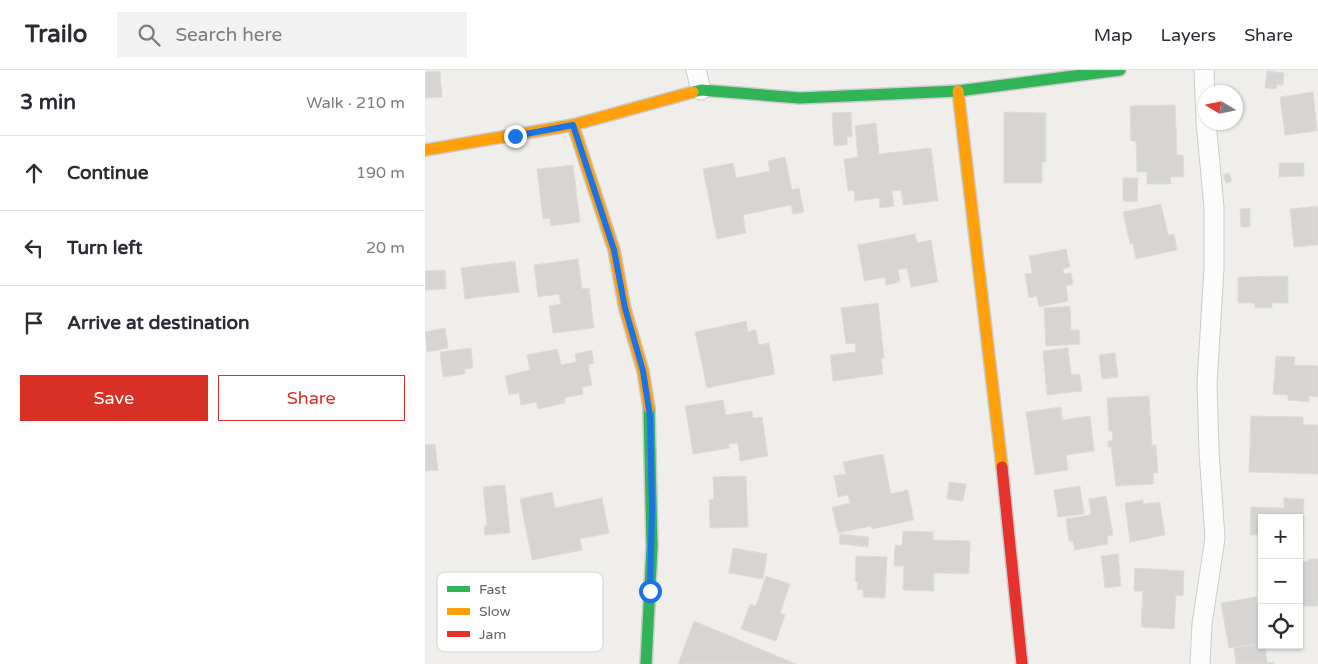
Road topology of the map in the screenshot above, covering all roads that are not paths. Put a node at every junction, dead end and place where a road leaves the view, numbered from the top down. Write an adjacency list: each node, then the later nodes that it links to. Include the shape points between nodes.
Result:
1 (696, 70): 6 (street)
2 (1120, 70): 4 (street)
3 (1204, 70): 5 (street)
4 (1041, 75): 7 (street)
5 (1205, 85)
6 (701, 90): 7 (street, via 800,98); 8 (street)
7 (958, 91): 12 (street, via 995,396)
8 (573, 125): 10 (street); 11 (street, via 614,250 625,308 643,371 650,416 652,547)
9 (1207, 130): 13 (street, via 1214,207 1207,384 1215,538 1202,624)
10 (425, 150)
11 (646, 664)
12 (1022, 664)
13 (1200, 664)

